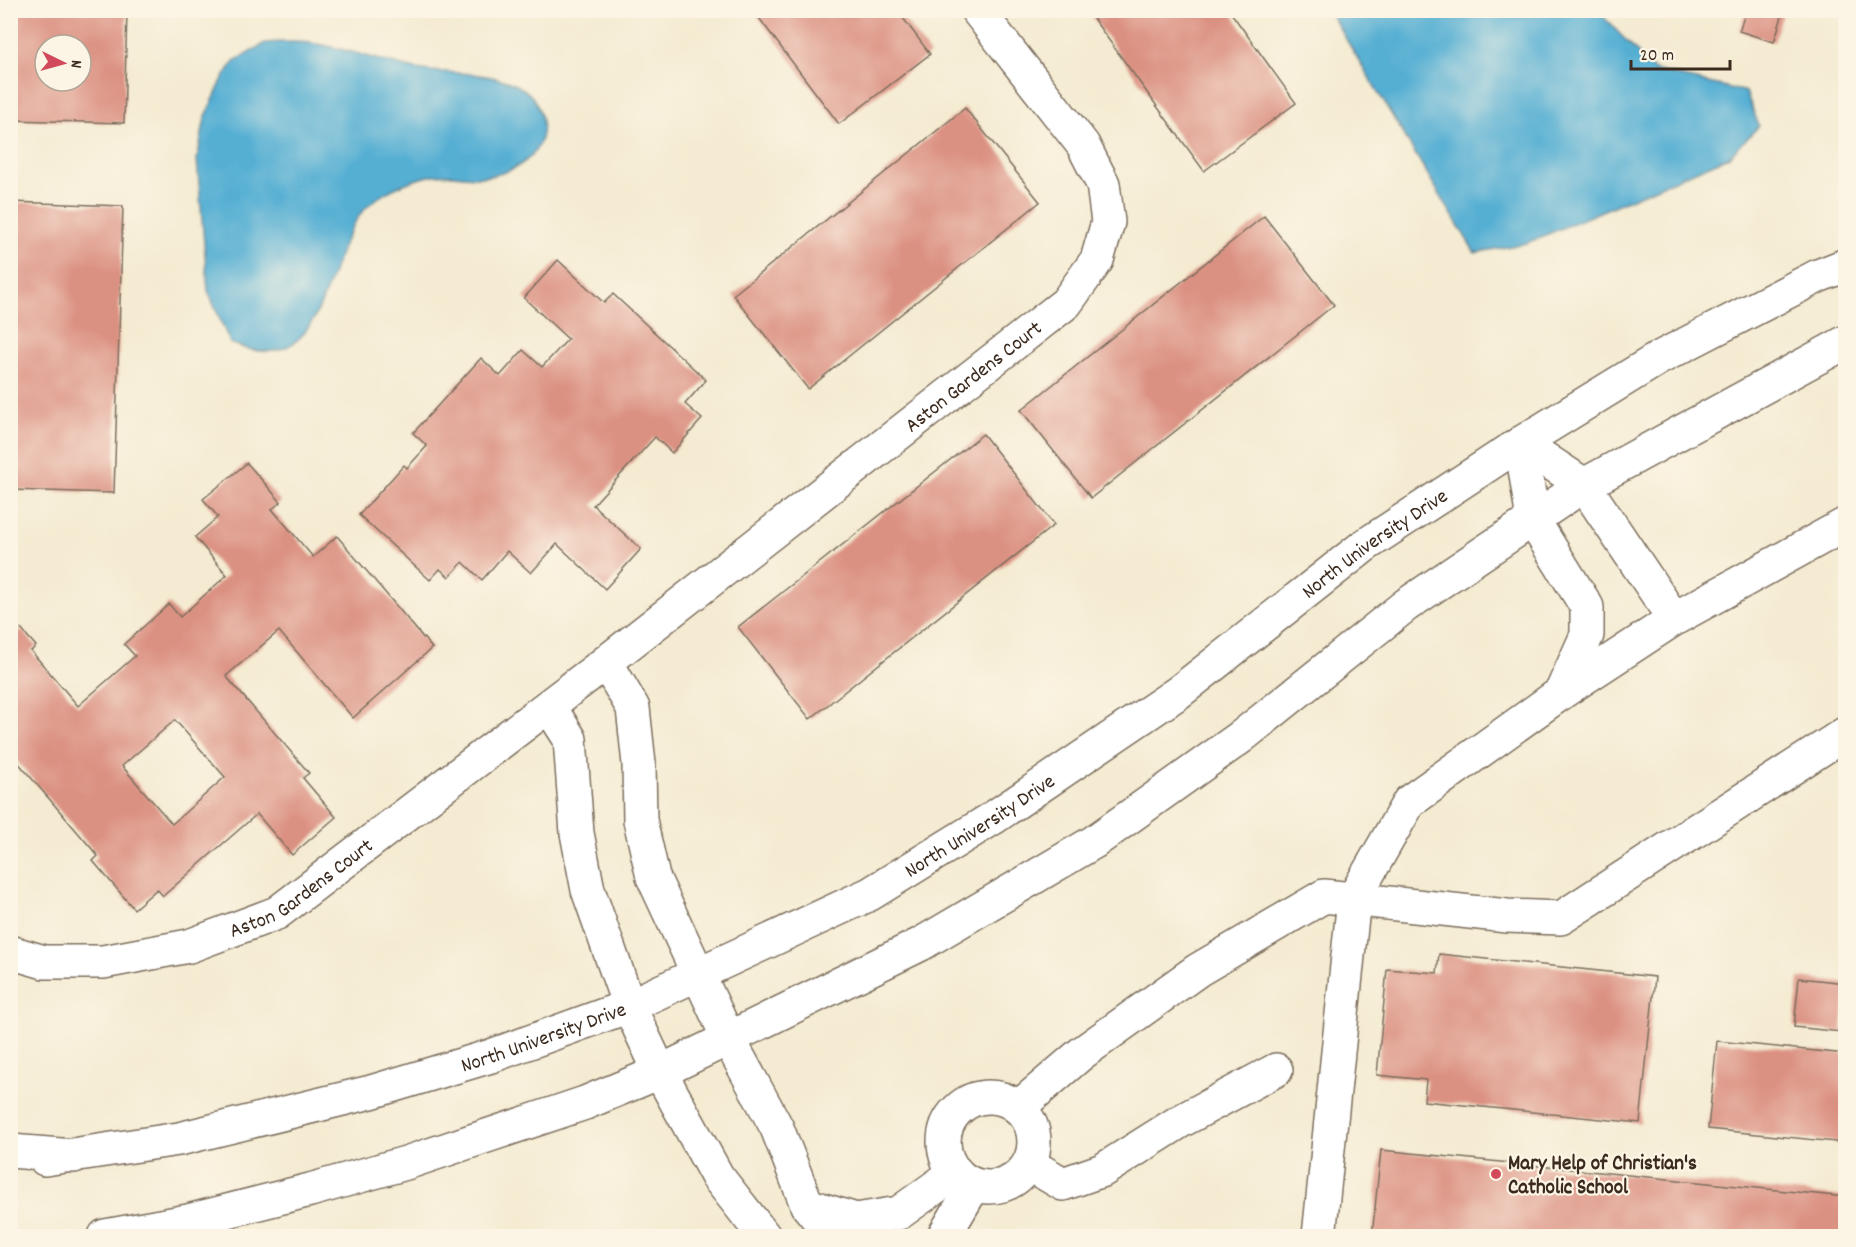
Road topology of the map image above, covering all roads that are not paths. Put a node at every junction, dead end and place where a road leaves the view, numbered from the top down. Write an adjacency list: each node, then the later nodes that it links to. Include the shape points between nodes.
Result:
1 (977, 10): 9 (main road, Aston Gardens Court, via 1083,145 1103,184 1108,222 1097,260 1066,303)
2 (1845, 265): 4 (main road, North University Drive, via 1659,358)
3 (1845, 342): 5 (main road)
4 (1521, 443): 5 (main road); 6 (main road); 15 (main road, North University Drive, via 1364,546 1179,692 993,818 870,894)
5 (1584, 485): 6 (main road); 8 (main road)
6 (1533, 520): 10 (main road, via 1587,607 1587,635); 17 (main road, via 1406,605 1241,737 1094,842 921,944)
7 (1845, 524): 8 (main road)
8 (1674, 619): 10 (main road)
9 (606, 662): 11 (main road, Aston Gardens Court); 15 (main road, via 633,708 640,820 653,877)
10 (1561, 693): 13 (main road, via 1409,802)
11 (549, 706): 14 (main road, Aston Gardens Court, via 277,913 189,946 103,962 44,962); 16 (main road, via 570,739 577,833 588,890)
12 (1845, 733): 13 (main road, via 1562,918)
13 (1354, 898): 20 (main road, via 1324,896 1198,970 1083,1053); 31 (main road)
14 (10, 952)
15 (697, 974): 16 (main road, North University Drive); 17 (main road)
16 (629, 1005): 19 (main road); 22 (main road, North University Drive, via 490,1056 371,1092 179,1139)
17 (728, 1038): 19 (main road); 26 (main road, via 777,1128)
18 (1275, 1070): 24 (main road, via 1179,1122 1102,1170 1063,1184)
19 (660, 1072): 27 (main road, via 574,1107 406,1163 199,1218); 28 (main road, via 717,1176)
20 (1019, 1107): 24 (main road, via 1034,1133); 25 (main road, via 992,1096 970,1101 952,1116 944,1144 948,1160)
21 (10, 1151): 22 (main road)
22 (74, 1156): 23 (main road, North University Drive)
23 (10, 1163)
24 (1029, 1164): 25 (main road, via 1022,1174 1005,1184 987,1187)
25 (965, 1178): 26 (main road, via 899,1213 856,1220); 30 (main road)
26 (807, 1205): 29 (main road)
27 (105, 1236)
28 (764, 1236)
29 (832, 1236)
30 (944, 1236)
31 (1319, 1236)

